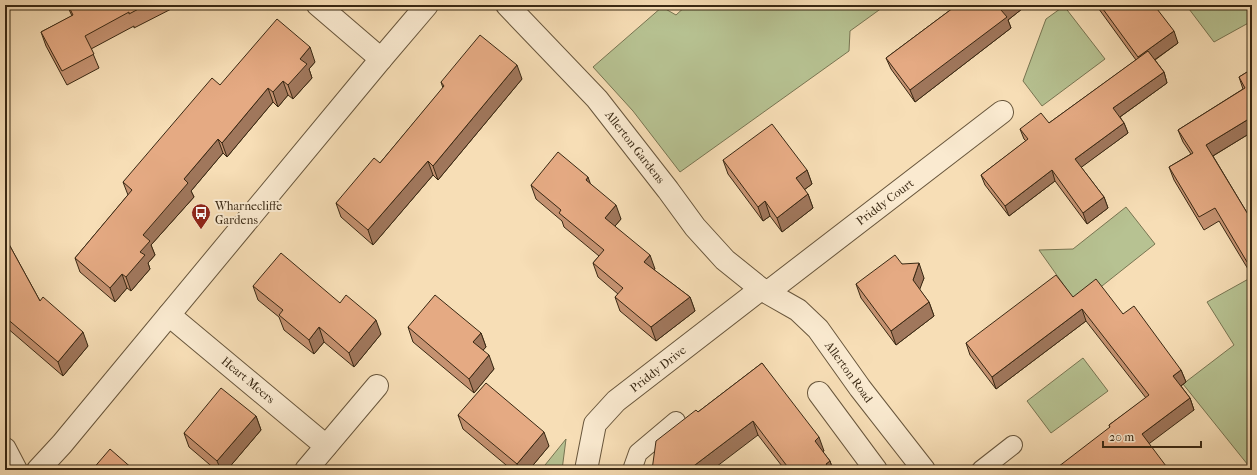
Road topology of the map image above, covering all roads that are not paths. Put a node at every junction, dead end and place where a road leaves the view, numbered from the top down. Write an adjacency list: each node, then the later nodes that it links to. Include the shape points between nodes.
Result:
1 (318, 5): 4 (street)
2 (427, 5): 4 (street)
3 (507, 5): 6 (street, Allerton Gardens, via 597,99 695,227 725,260)
4 (381, 59): 7 (street)
5 (1002, 112): 6 (street, Priddy Court)
6 (765, 290): 15 (street, Priddy Drive, via 616,401 595,424); 18 (street, Allerton Road, via 798,310 818,329)
7 (169, 315): 12 (street, Heart Meers); 13 (street)
8 (377, 386): 12 (street)
9 (819, 393): 17 (street)
10 (676, 421): 16 (lane, via 638,453)
11 (1013, 445): 19 (lane)
12 (326, 446): 14 (street)
13 (38, 470)
14 (306, 470)
15 (586, 470)
16 (632, 470)
17 (876, 470)
18 (924, 470)
19 (981, 470)

